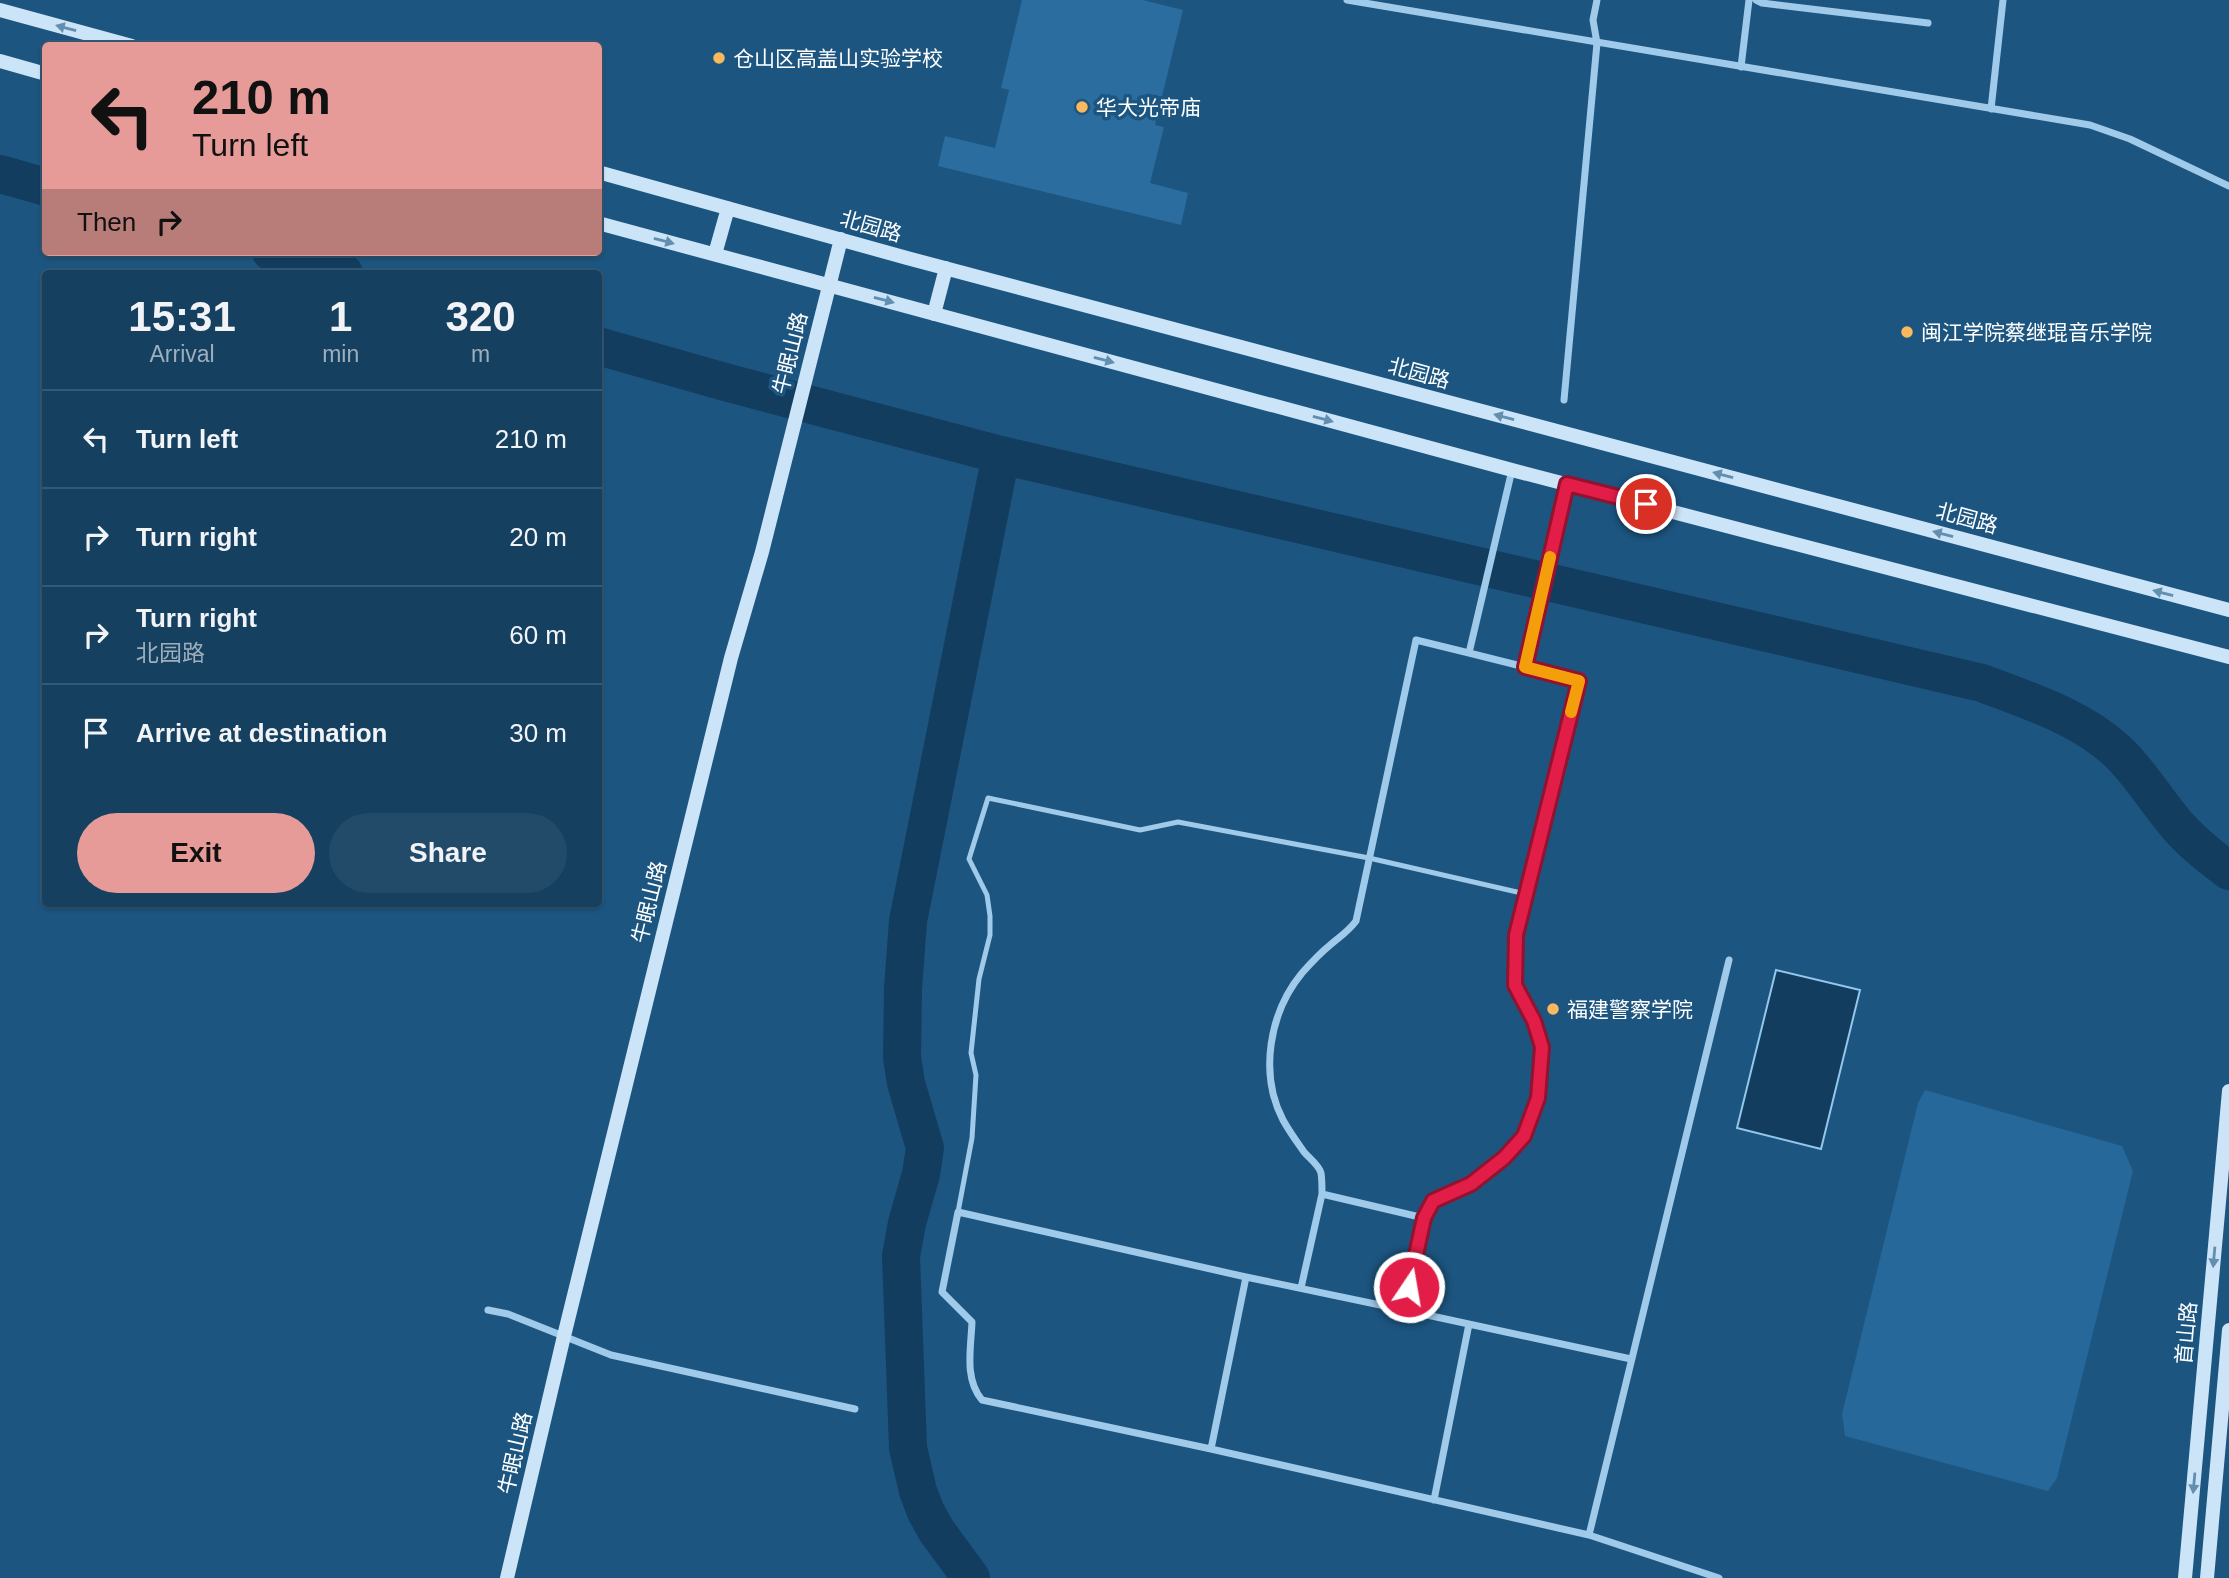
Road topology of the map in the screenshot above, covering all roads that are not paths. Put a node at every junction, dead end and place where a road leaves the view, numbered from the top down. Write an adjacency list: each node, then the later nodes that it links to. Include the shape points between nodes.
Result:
1 (1347, 0): 9 (street)
2 (1597, 0): 9 (street, via 1593,20)
3 (1749, 0): 11 (street)
4 (1756, 0): 7 (street)
5 (2003, 0): 13 (street)
6 (0, 10): 8 (main road, one-way to 6)
7 (1928, 23)
8 (117, 42)
9 (1597, 43): 11 (street); 23 (street)
10 (0, 61): 12 (main road)
11 (1741, 67): 13 (street)
12 (42, 73)
13 (1991, 108): 15 (street, via 2101,128)
14 (602, 173): 16 (main road, 北园路)
15 (2229, 186)
16 (728, 208): 18 (main road, 北园路); 19 (main road)
17 (602, 224): 19 (main road, one-way to 19)
18 (841, 239): 20 (main road, 北园路); 21 (main road, 牛眠山路)
19 (715, 254): 21 (main road)
20 (946, 268): 22 (main road); 26 (main road, 北园路, one-way to 20)
21 (829, 285): 22 (main road, one-way to 22); 43 (main road, 牛眠山路, via 727,672)
22 (934, 314): 24 (main road, one-way to 24)
23 (1564, 400)
24 (1512, 470): 25 (main road); 27 (street)
25 (1567, 484): 28 (main road); 29 (street)
26 (2229, 610)
27 (1469, 653): 29 (street); 30 (street, via 1416,640)
28 (2229, 657)
29 (1525, 667): 31 (street, via 1579,681)
30 (1369, 858): 31 (lane); 34 (street, via 1356,921 1301,975 1279,1017 1269,1050 1276,1105 1284,1123 1321,1170); 35 (lane, via 1178,822 1140,830 988,798 969,859 987,895 990,916 971,1053 976,1076 972,1138)
31 (1526, 894): 36 (street, via 1516,935 1515,985 1542,1047 1538,1098 1516,1147 1471,1184 1433,1201)
32 (1728, 960): 44 (street)
33 (2229, 1091): 51 (main road, 首山路, one-way to 51)
34 (1322, 1194): 36 (street); 38 (street)
35 (958, 1212): 37 (street); 46 (street, via 942,1292 972,1322 971,1379 982,1400)
36 (1424, 1218): 40 (street)
37 (1246, 1277): 38 (street); 46 (street)
38 (1301, 1288): 40 (street)
39 (488, 1310): 43 (street)
40 (1404, 1310): 41 (street)
41 (1469, 1324): 44 (street); 47 (street)
42 (2229, 1331): 52 (main road, 首山路)
43 (564, 1336): 45 (street, via 611,1355); 49 (main road, 牛眠山路)
44 (1631, 1359): 48 (street)
45 (855, 1409)
46 (1211, 1449): 47 (street)
47 (1434, 1500): 48 (street)
48 (1589, 1535): 50 (street)
49 (507, 1578)
50 (1719, 1578)
51 (2185, 1578)
52 (2207, 1578)

